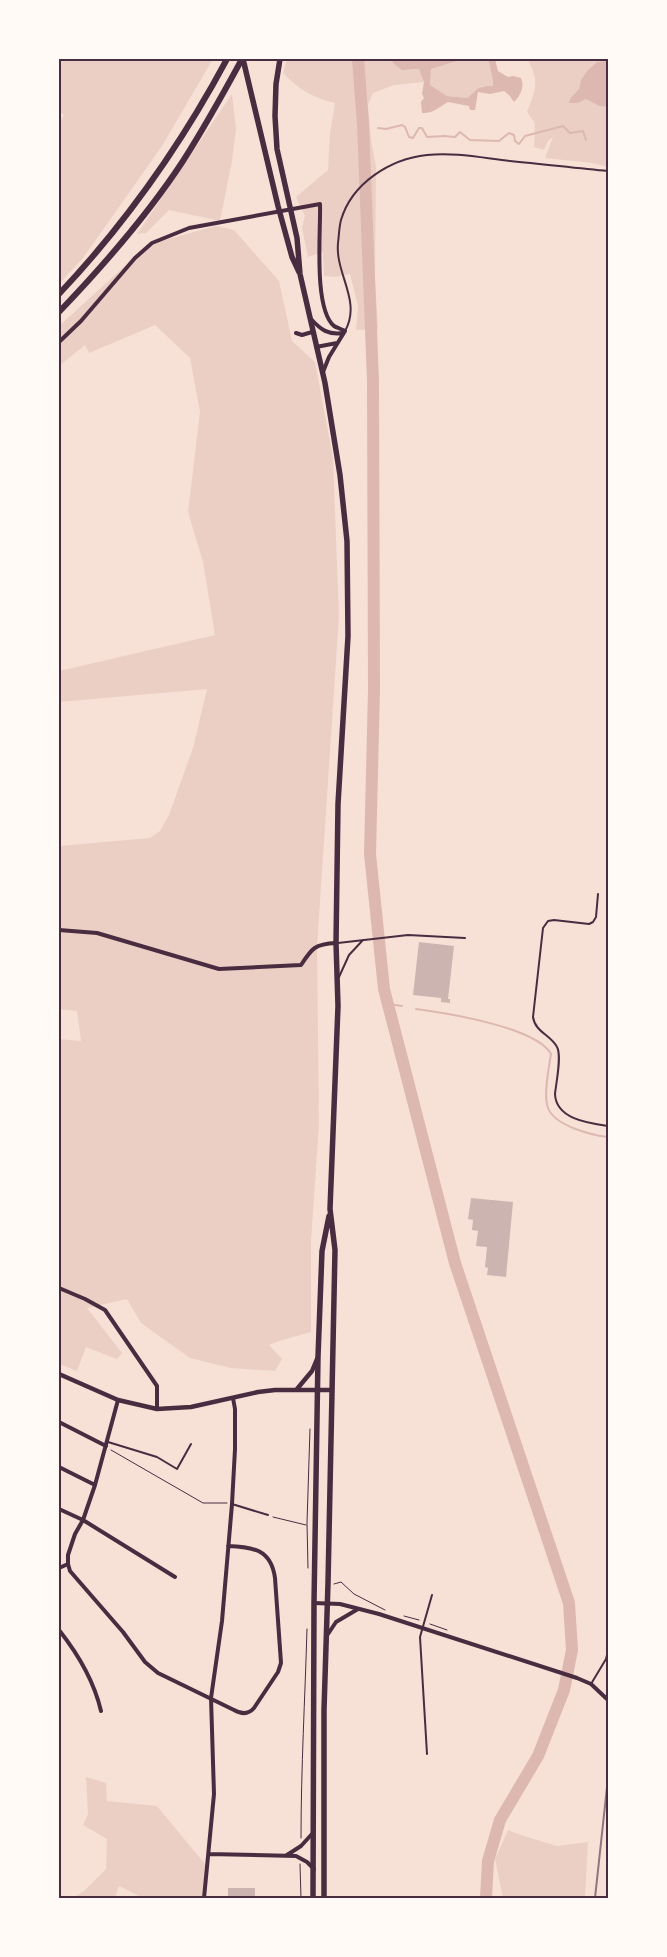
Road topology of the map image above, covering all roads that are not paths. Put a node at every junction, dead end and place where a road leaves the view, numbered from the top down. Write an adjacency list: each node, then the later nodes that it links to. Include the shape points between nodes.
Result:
1 (227, 59): 6 (highway, via 188,128 153,180 107,241)
2 (243, 59): 5 (main road, via 278,206); 7 (highway, via 182,162 147,212)
3 (280, 59): 5 (main road, via 276,92 277,149 298,238)
4 (608, 171): 10 (lane, via 428,155 387,166 361,186 341,220 338,246 351,311 350,322)
5 (300, 274): 8 (main road)
6 (59, 294)
7 (59, 312)
8 (308, 315): 9 (main road); 10 (street, via 323,331 330,334)
9 (312, 332): 11 (street); 14 (main road)
10 (344, 332): 12 (street, via 330,320 322,291 320,204 189,228 152,243); 13 (street)
11 (296, 333)
12 (59, 342)
13 (337, 343): 14 (street); 15 (street)
14 (316, 347): 15 (main road)
15 (323, 375): 20 (main road, via 340,474 349,582 338,804)
16 (598, 894): 22 (lane, via 593,922 554,920 548,921 543,928 534,1023 558,1049 554,1094 559,1108 575,1119)
17 (59, 930): 20 (street, via 97,933 219,969 300,965 319,944)
18 (465, 938): 19 (lane, via 422,935)
19 (363, 940): 20 (lane); 21 (lane, via 349,955)
20 (336, 943): 21 (main road)
21 (338, 982): 23 (main road)
22 (608, 1126)
23 (330, 1209): 25 (main road, via 322,1251); 29 (main road, via 335,1250)
24 (59, 1288): 32 (street, via 105,1310 157,1386)
25 (318, 1357): 27 (street, via 312,1371); 28 (main road)
26 (59, 1374): 31 (street)
27 (297, 1389): 28 (street); 30 (street)
28 (318, 1390): 29 (street); 47 (main road)
29 (332, 1390): 48 (main road)
30 (233, 1398): 32 (street, via 191,1407); 38 (street)
31 (118, 1400): 32 (street); 34 (street)
32 (157, 1409)
33 (59, 1422): 34 (street)
34 (106, 1444): 35 (lane, via 157,1457 178,1469); 37 (street)
35 (191, 1444)
36 (59, 1467): 37 (street)
37 (95, 1485): 41 (street)
38 (232, 1504): 40 (lane); 42 (street)
39 (59, 1509): 41 (street)
40 (268, 1515)
41 (83, 1520): 43 (street, via 70,1547); 45 (street)
42 (228, 1546): 55 (street); 55 (street, via 254,1548 264,1554 272,1566 281,1663 251,1712 239,1713)
43 (68, 1564): 44 (street); 55 (street, via 76,1579 145,1662 158,1673)
44 (59, 1568)
45 (174, 1577)
46 (432, 1595): 50 (lane)
47 (314, 1603): 48 (street); 59 (main road)
48 (327, 1603): 49 (street); 52 (main road)
49 (359, 1608): 50 (street); 52 (street, via 336,1622)
50 (422, 1628): 54 (street); 58 (lane)
51 (59, 1630): 57 (street, via 84,1667)
52 (325, 1638): 65 (main road)
53 (608, 1651): 54 (lane)
54 (591, 1684): 56 (street)
55 (211, 1698): 60 (street, via 214,1794)
56 (608, 1700)
57 (101, 1712)
58 (427, 1754)
59 (314, 1832): 61 (street); 62 (main road)
60 (208, 1854): 61 (street); 63 (street)
61 (285, 1856): 62 (street, via 301,1857)
62 (314, 1869): 64 (main road)
63 (204, 1898)
64 (313, 1898)
65 (324, 1898)

